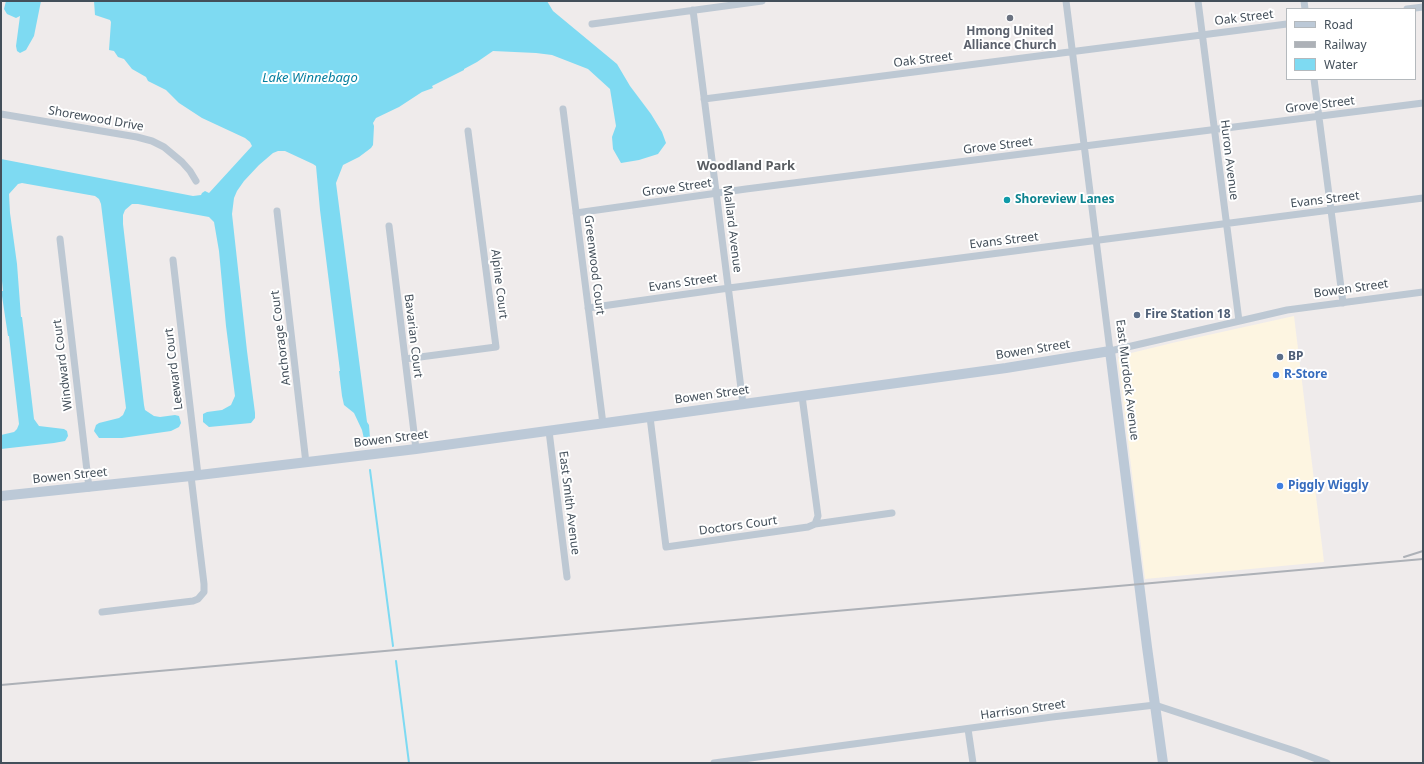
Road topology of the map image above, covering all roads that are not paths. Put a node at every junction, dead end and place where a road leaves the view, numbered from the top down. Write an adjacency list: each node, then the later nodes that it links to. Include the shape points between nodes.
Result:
1 (762, 1): 4 (street)
2 (1066, 1): 8 (street, East Murdock Avenue)
3 (1198, 1): 7 (street, Huron Avenue)
4 (693, 10): 5 (street); 10 (street, Mallard Avenue)
5 (592, 24)
6 (1286, 24): 7 (street, Oak Street)
7 (1202, 35): 8 (street, Oak Street); 15 (street, Huron Avenue)
8 (1073, 52): 10 (street, Oak Street); 17 (street, East Murdock Avenue)
9 (1314, 80): 14 (street)
10 (704, 99): 19 (street, Mallard Avenue)
11 (1423, 103): 14 (street, Grove Street)
12 (563, 109): 23 (street, Greenwood Court)
13 (1, 114): 18 (street, Shorewood Drive, via 152,141 182,162)
14 (1318, 116): 15 (street, Grove Street); 22 (street)
15 (1214, 130): 17 (street, Grove Street); 24 (street, Huron Avenue)
16 (468, 131): 35 (street, Alpine Court, via 496,348)
17 (1084, 147): 19 (street, Grove Street); 27 (street, East Murdock Avenue)
18 (196, 181)
19 (716, 193): 23 (street, Grove Street); 29 (street, Mallard Avenue)
20 (1423, 198): 22 (street, Evans Street)
21 (277, 211): 42 (street, Anchorage Court)
22 (1331, 211): 24 (street, Evans Street); 31 (street)
23 (576, 213): 32 (street, Greenwood Court)
24 (1226, 224): 27 (street, Evans Street); 33 (street, Huron Avenue)
25 (388, 226): 35 (street, Bavarian Court)
26 (60, 239): 44 (street, Windward Court)
27 (1096, 241): 29 (street, Evans Street); 34 (street, East Murdock Avenue)
28 (173, 260): 43 (street, Leeward Court)
29 (729, 288): 32 (street, Evans Street); 37 (street, Mallard Avenue)
30 (1423, 292): 31 (street, Bowen Street)
31 (1343, 303): 33 (street, Bowen Street, via 1287,310)
32 (588, 308): 39 (street, Greenwood Court)
33 (1239, 321): 34 (street, Bowen Street)
34 (1110, 350): 36 (main road, Bowen Street, via 1006,368); 50 (main road, East Murdock Avenue)
35 (405, 360): 41 (street, Bavarian Court)
36 (802, 396): 37 (main road, Bowen Street); 47 (street, via 818,516)
37 (744, 404): 38 (main road, Bowen Street)
38 (650, 417): 39 (main road, Bowen Street); 47 (street, Doctors Court, via 666,547)
39 (603, 424): 40 (main road, Bowen Street)
40 (549, 431): 41 (main road, Bowen Street); 48 (street, East Smith Avenue)
41 (416, 449): 42 (main road, Bowen Street)
42 (306, 463): 43 (main road, Bowen Street)
43 (195, 476): 44 (main road, Bowen Street); 49 (street, Leeward Court, via 204,592 193,602)
44 (89, 488): 45 (main road, Bowen Street)
45 (1, 496)
46 (892, 513): 47 (street)
47 (815, 524)
48 (567, 577)
49 (102, 612)
50 (1155, 705): 51 (street, Harrison Street); 56 (main road, East Murdock Avenue); 57 (street, Harrison Street)
51 (968, 729): 52 (street, Harrison Street); 55 (street)
52 (782, 754): 53 (street, Harrison Street); 54 (street)
53 (714, 763)
54 (783, 763)
55 (973, 763)
56 (1163, 763)
57 (1327, 763)

